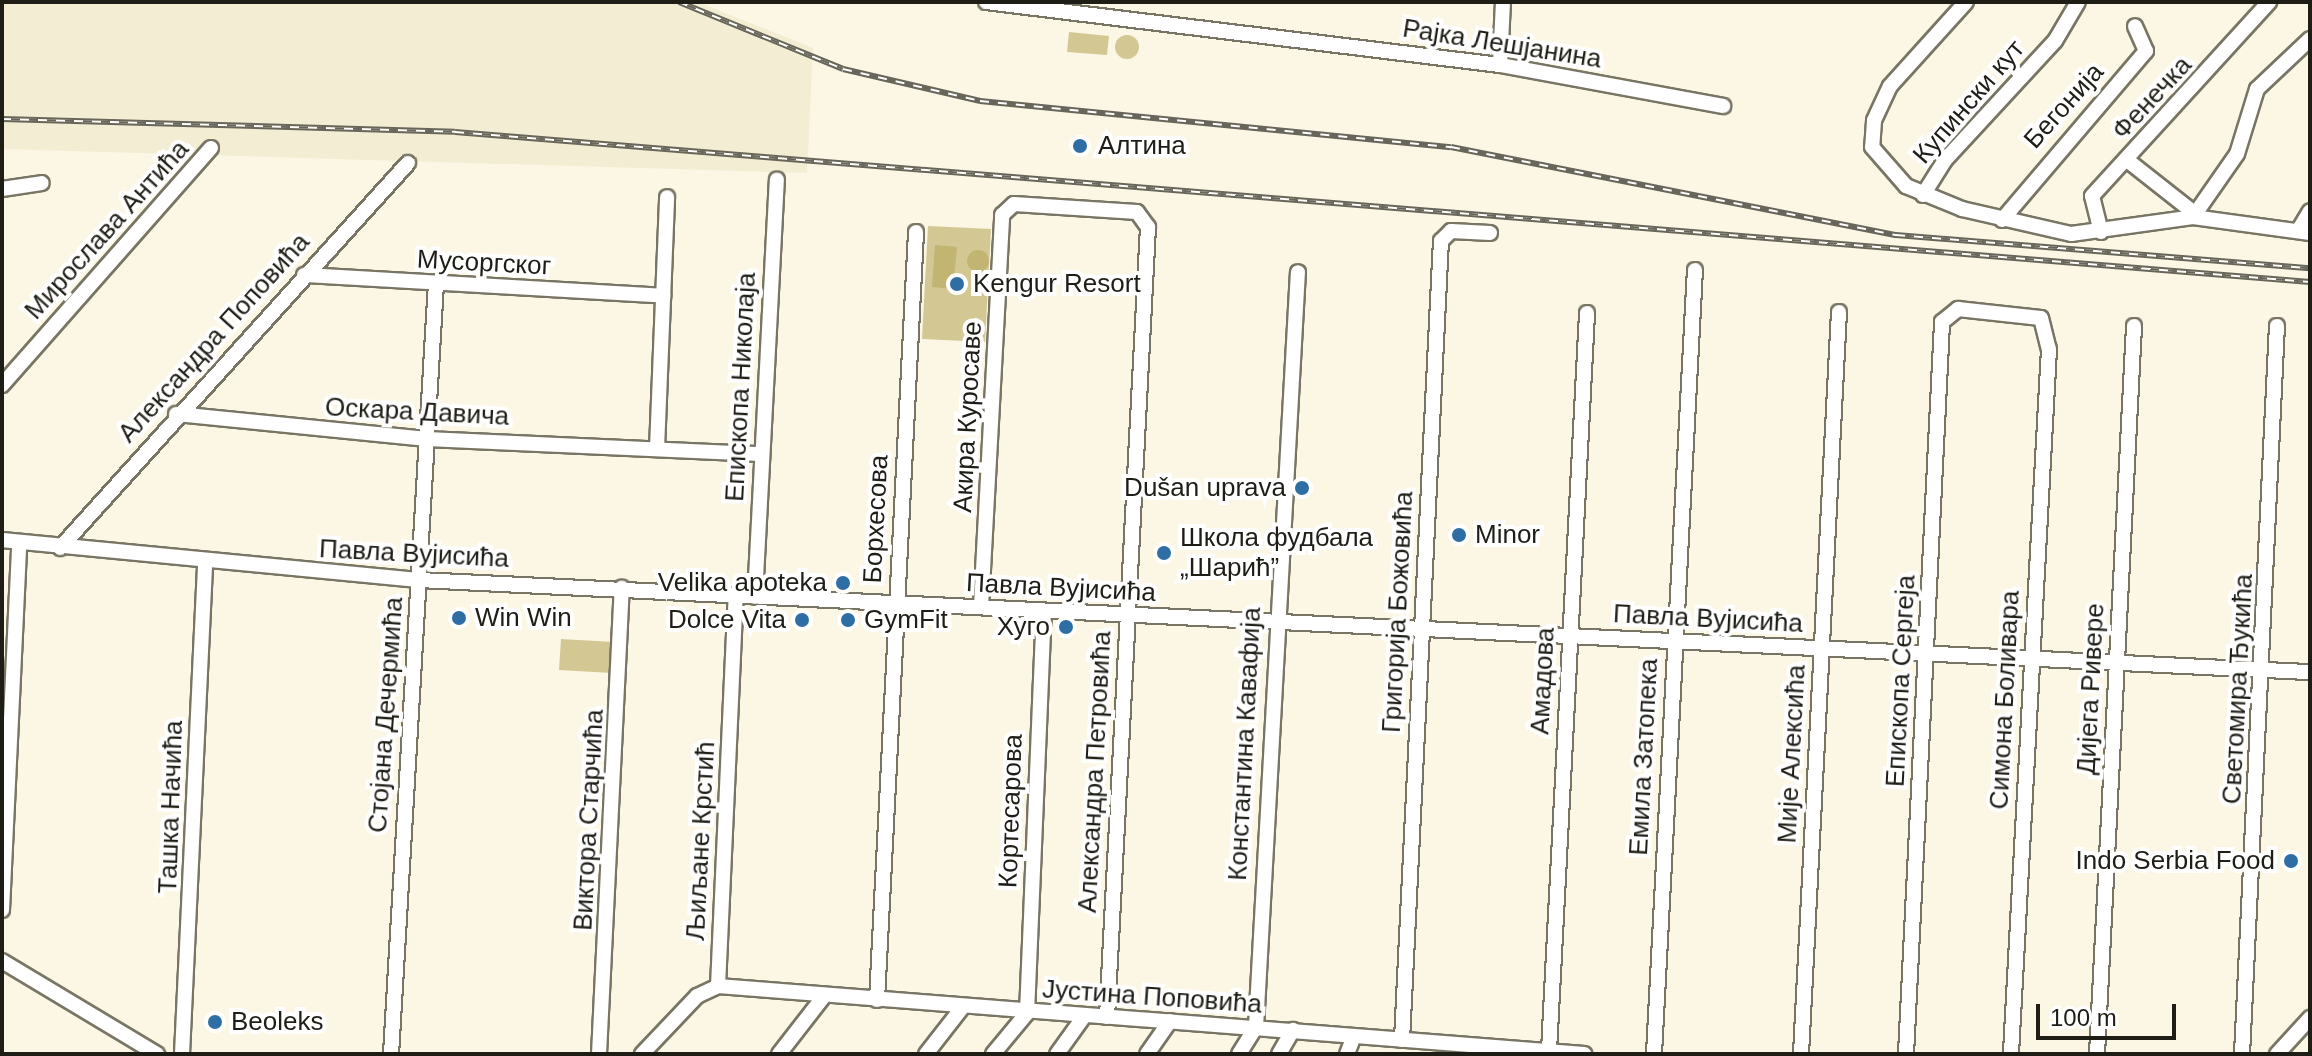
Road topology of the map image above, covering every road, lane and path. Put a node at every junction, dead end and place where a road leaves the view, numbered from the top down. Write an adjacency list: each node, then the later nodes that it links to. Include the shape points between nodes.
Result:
1 (986, 2): 6 (street, Рајка Лешјанина)
2 (1503, 2): 9 (street)
3 (1966, 2): 17 (street, via 1890,86 1872,130 1882,165)
4 (2078, 2): 17 (street, Купински кут, via 2055,41 1945,160)
5 (2269, 2): 12 (street, Фенечка)
6 (1043, 7): 9 (street, Рајка Лешјанина)
7 (2135, 26): 21 (street, Бегонија, via 2146,51)
8 (2310, 39): 20 (street, via 2257,89 2237,154)
9 (1500, 65): 10 (street, Рајка Лешјанина)
10 (1723, 106)
11 (211, 148): 37 (street, Мирослава Антића)
12 (2127, 160): 20 (street); 23 (street, Фенечка, via 2090,199)
13 (408, 163): 29 (street, Александра Поповића)
14 (777, 180): 41 (street, Епископа Николаја)
15 (42, 183): 16 (street)
16 (2, 189)
17 (1923, 195): 21 (street)
18 (667, 197): 31 (street)
19 (2310, 211): 24 (street)
20 (2193, 215): 23 (street); 24 (street)
21 (2002, 220): 23 (street)
22 (916, 232): 50 (street, Борхесова)
23 (2101, 232)
24 (2304, 232)
25 (1490, 233): 55 (street, Григорија Божовића, via 1451,231 1441,241)
26 (1147, 243): 51 (street, Акира Куросаве, via 1146,220 1129,211 1014,204 1001,229); 53 (street, Александра Петровића)
27 (1695, 270): 57 (street, Емила Затопека)
28 (1298, 272): 54 (street, Константина Кавафија)
29 (304, 275): 30 (street, Мусоргског); 38 (street, Александра Поповића)
30 (436, 284): 31 (street, Мусоргског); 39 (street, Стојана Дечермића)
31 (663, 296): 40 (street)
32 (1947, 311): 59 (street, Епископа Сергеја); 60 (street, Симона Боливара, via 2041,318 2049,349)
33 (1839, 312): 58 (street, Мије Алексића)
34 (1587, 313): 56 (street, Амадова)
35 (2134, 326): 61 (street, Дијега Ривере)
36 (2277, 326): 62 (street, Светомира Ђукића)
37 (4, 379)
38 (176, 414): 39 (street, Оскара Давича); 44 (street, Александра Поповића)
39 (428, 439): 40 (street, Оскара Давича); 46 (street, Стојана Дечермића)
40 (657, 449): 41 (street, Оскара Давича)
41 (760, 454): 49 (street, Епископа Николаја)
42 (2, 540): 43 (street, Павла Вујисића)
43 (19, 543): 44 (street, Павла Вујисића); 64 (street)
44 (60, 548): 45 (street, Павла Вујисића)
45 (205, 563): 46 (street, Павла Вујисића); 84 (street, Ташка Начића)
46 (419, 580): 47 (street, Павла Вујисића); 85 (street, Стојана Дечермића)
47 (622, 588): 48 (street, Павла Вујисића); 86 (street, Виктора Старчића)
48 (736, 596): 49 (street, Павла Вујисића); 66 (street, Љиљане Крстић)
49 (755, 597): 50 (street, Павла Вујисића)
50 (896, 604): 51 (street, Павла Вујисића); 68 (street, Борхесова)
51 (981, 607): 52 (street, Павла Вујисића)
52 (1044, 611): 53 (street, Павла Вујисића); 70 (street, Кортесарова)
53 (1127, 615): 54 (street, Павла Вујисића); 72 (street, Александра Петровића)
54 (1274, 622): 55 (street, Павла Вујисића); 75 (street, Константина Кавафија)
55 (1421, 630): 56 (street, Павла Вујисића); 78 (street, Григорија Божовића)
56 (1569, 636): 57 (street, Павла Вујисића); 80 (street, Амадова)
57 (1674, 642): 58 (street, Павла Вујисића); 97 (street, Емила Затопека)
58 (1821, 648): 59 (street, Павла Вујисића); 98 (street, Мије Алексића)
59 (1926, 654): 60 (street, Павла Вујисића); 99 (street, Епископа Сергеја)
60 (2031, 658): 61 (street, Павла Вујисића); 100 (street, Симона Боливара)
61 (2116, 662): 62 (street, Павла Вујисића); 101 (street, Дијега Ривере)
62 (2262, 670): 63 (street, Павла Вујисића); 102 (street, Светомира Ђукића)
63 (2310, 672)
64 (2, 910)
65 (2, 961): 83 (street)
66 (718, 986): 67 (street, Јустина Поповића); 87 (street, via 697,996)
67 (825, 995): 68 (street, Јустина Поповића); 88 (street)
68 (877, 1000): 69 (street, Јустина Поповића)
69 (962, 1008): 70 (street, Јустина Поповића); 89 (street)
70 (1027, 1013): 71 (street, Јустина Поповића); 90 (street)
71 (1085, 1015): 72 (street, Јустина Поповића); 91 (street)
72 (1107, 1017): 74 (street, Јустина Поповића)
73 (2310, 1018): 103 (street)
74 (1170, 1021): 75 (street, Јустина Поповића); 92 (street)
75 (1256, 1027): 76 (street, Јустина Поповића); 93 (street)
76 (1293, 1030): 77 (street, Јустина Поповића); 94 (street)
77 (1354, 1036): 78 (street, Јустина Поповића); 95 (street)
78 (1402, 1040): 79 (street, Јустина Поповића)
79 (1431, 1048): 81 (street, Јустина Поповића)
80 (1549, 1051): 81 (street, Јустина Поповића); 82 (street, Јустина Поповића)
81 (1520, 1052)
82 (1566, 1053): 96 (street, Јустина Поповића)
83 (157, 1054)
84 (182, 1054)
85 (391, 1054)
86 (599, 1054)
87 (642, 1054)
88 (779, 1054)
89 (926, 1054)
90 (993, 1054)
91 (1057, 1054)
92 (1147, 1054)
93 (1239, 1054)
94 (1279, 1054)
95 (1347, 1054)
96 (1584, 1054)
97 (1654, 1054)
98 (1801, 1054)
99 (1906, 1054)
100 (2011, 1054)
101 (2097, 1054)
102 (2242, 1054)
103 (2277, 1054)

